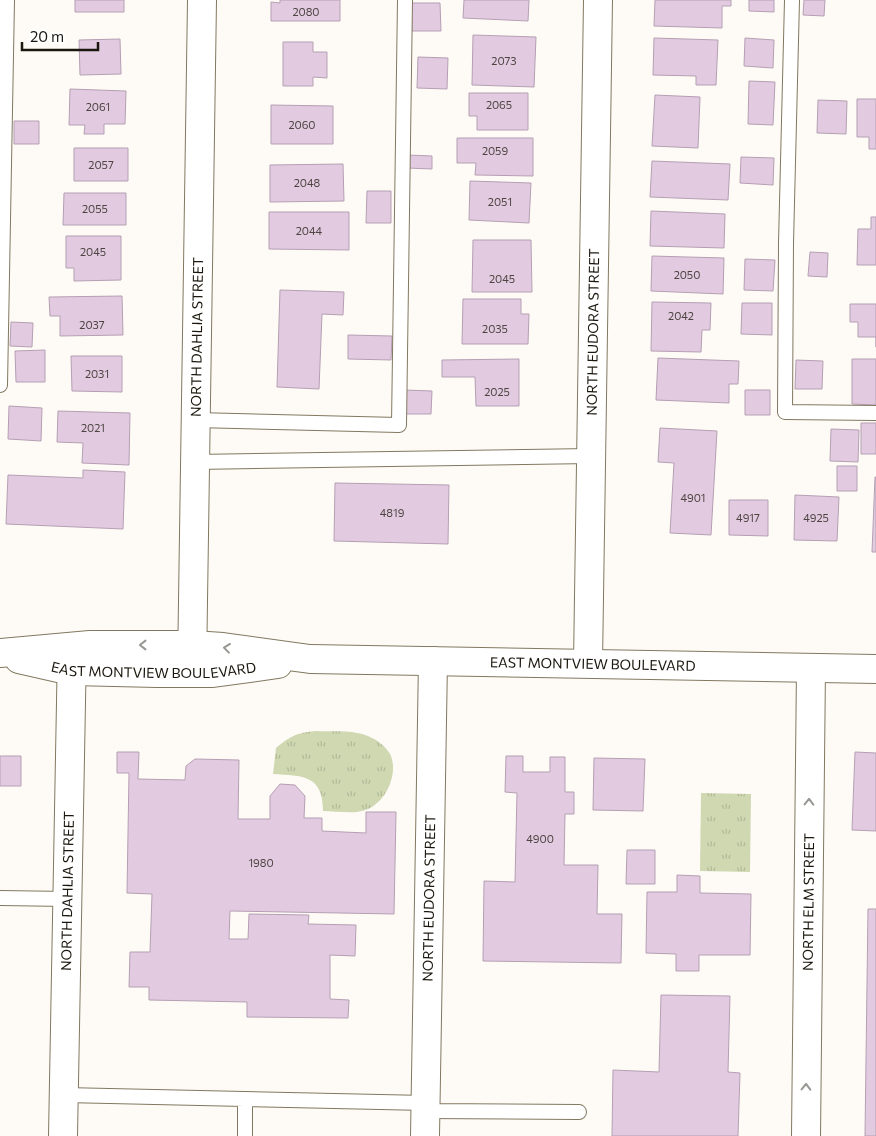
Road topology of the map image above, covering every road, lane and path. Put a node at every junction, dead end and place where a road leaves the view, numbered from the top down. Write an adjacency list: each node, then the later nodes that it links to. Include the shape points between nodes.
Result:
1 (7, 0): 6 (lane)
2 (202, 0): 8 (street, NORTH DAHLIA STREET)
3 (405, 0): 8 (lane, via 400,424)
4 (598, 0): 9 (street, NORTH EUDORA STREET)
5 (792, 0): 7 (lane, via 785,412)
6 (0, 385)
7 (876, 413)
8 (195, 420): 10 (street, NORTH DAHLIA STREET)
9 (591, 456): 10 (lane); 16 (street, NORTH EUDORA STREET)
10 (195, 462): 11 (street, NORTH DAHLIA STREET)
11 (192, 645): 13 (street, EAST MONTVIEW BOULEVARD, one-way to 13, via 106,645); 14 (street, EAST MONTVIEW BOULEVARD, one-way to 11); 19 (street, NORTH DAHLIA STREET)
12 (0, 654): 13 (street, EAST MONTVIEW BOULEVARD)
13 (72, 659): 19 (street, EAST MONTVIEW BOULEVARD); 21 (street, NORTH DAHLIA STREET)
14 (310, 659): 15 (street, EAST MONTVIEW BOULEVARD); 19 (street, EAST MONTVIEW BOULEVARD)
15 (433, 662): 16 (street, EAST MONTVIEW BOULEVARD); 25 (street, NORTH EUDORA STREET)
16 (588, 663): 17 (street, EAST MONTVIEW BOULEVARD)
17 (811, 668): 18 (street, EAST MONTVIEW BOULEVARD); 28 (street, NORTH ELM STREET, one-way to 17)
18 (876, 668)
19 (192, 674)
20 (0, 898): 21 (lane)
21 (68, 899): 22 (street, NORTH DAHLIA STREET)
22 (64, 1095): 23 (lane); 26 (street, NORTH DAHLIA STREET)
23 (245, 1099): 25 (lane); 27 (lane)
24 (579, 1112): 25 (lane)
25 (425, 1117)
26 (63, 1136)
27 (245, 1136)
28 (806, 1136)

